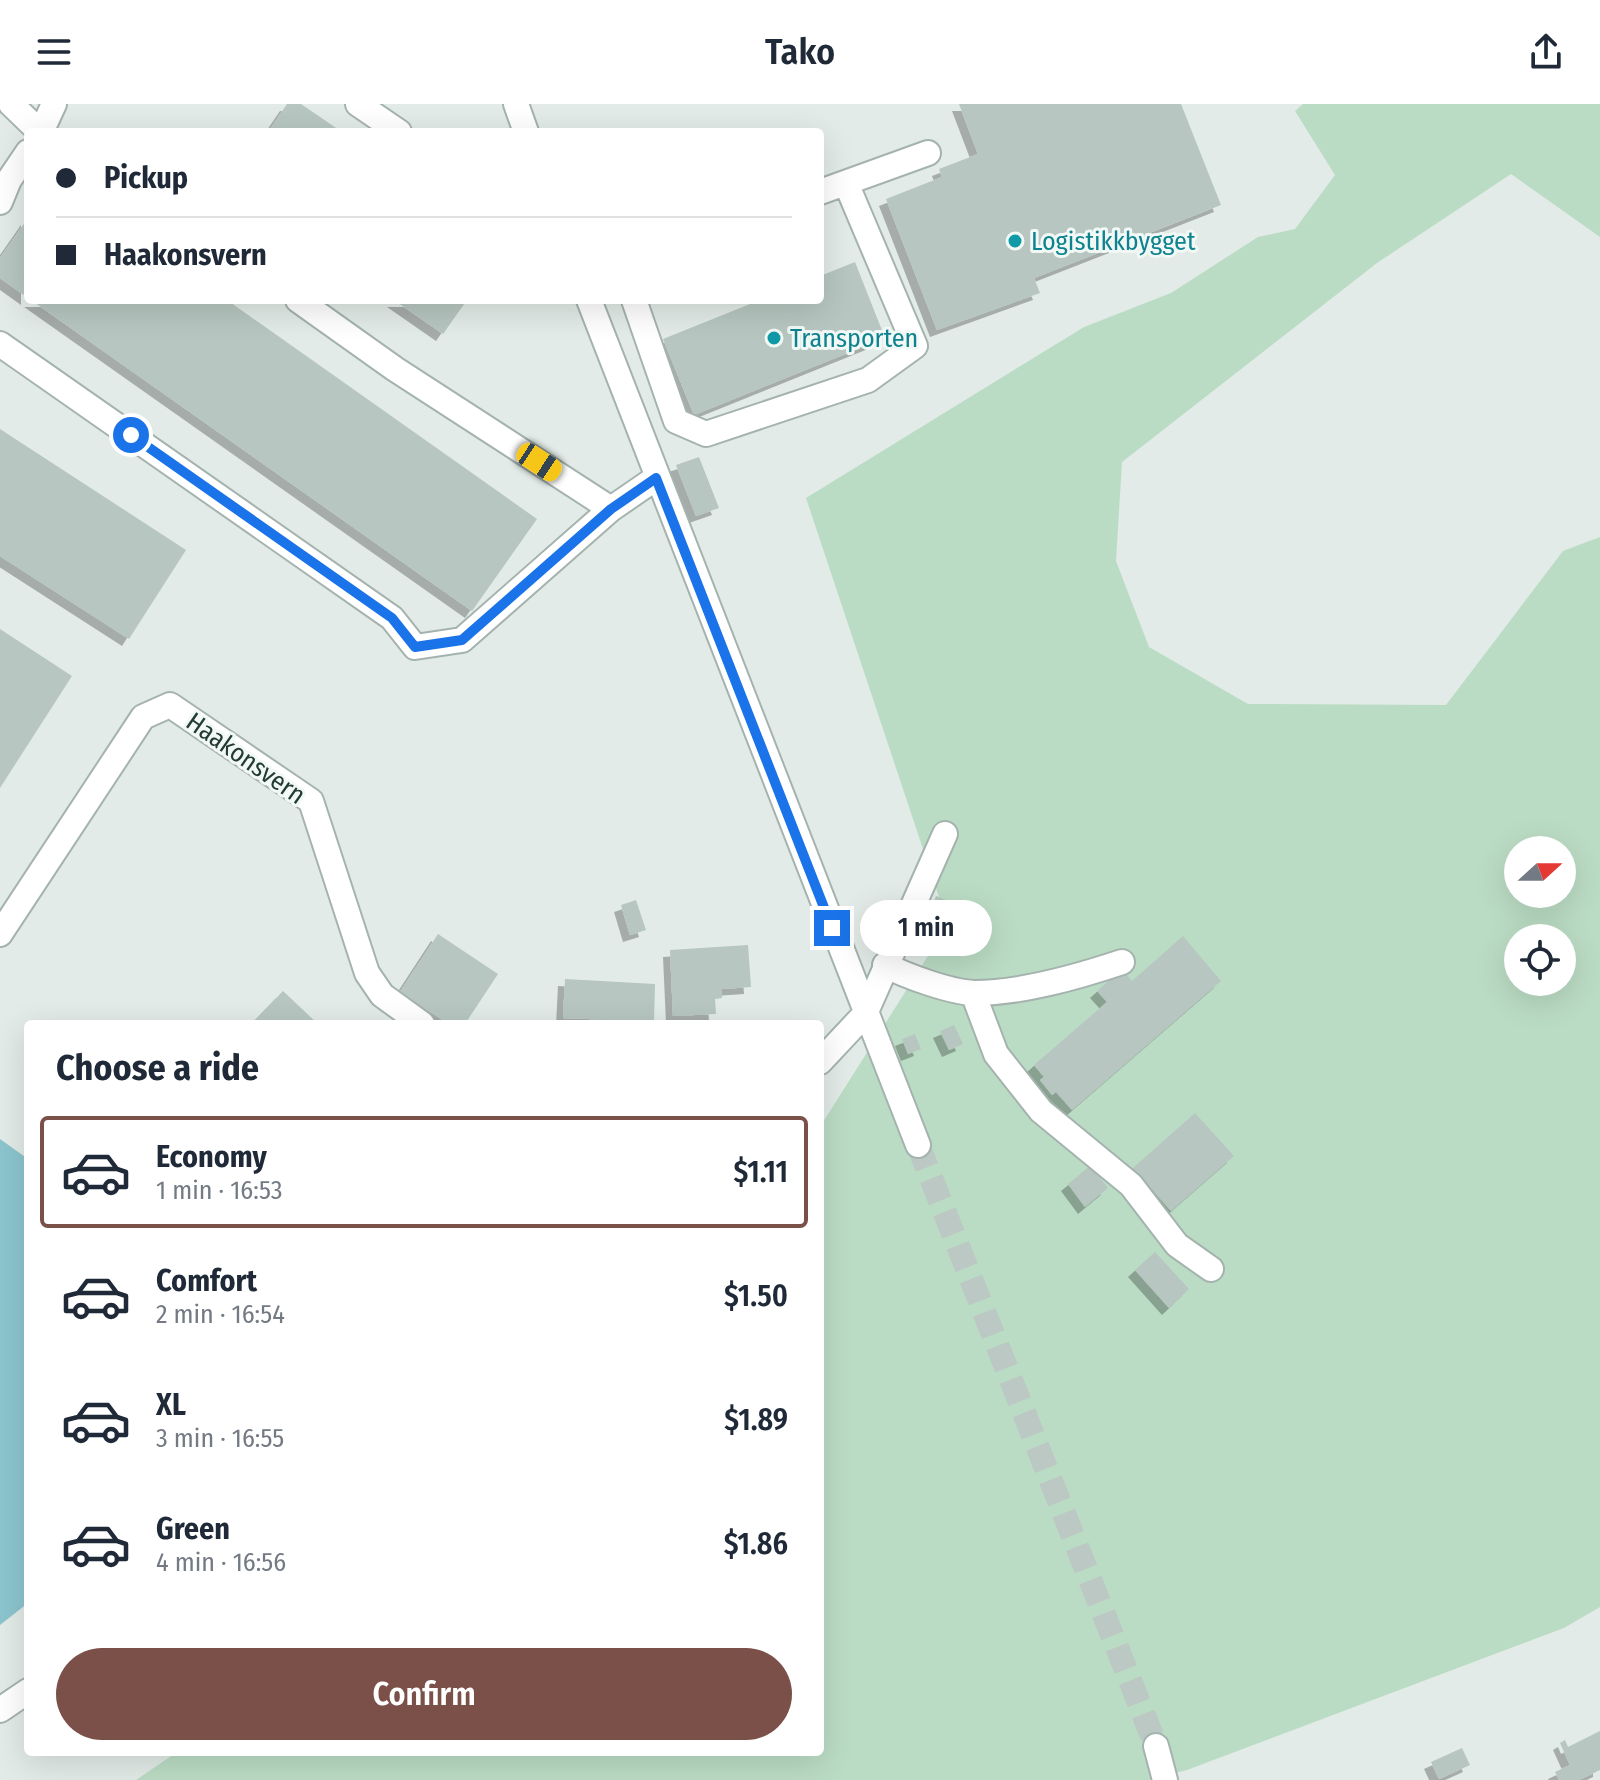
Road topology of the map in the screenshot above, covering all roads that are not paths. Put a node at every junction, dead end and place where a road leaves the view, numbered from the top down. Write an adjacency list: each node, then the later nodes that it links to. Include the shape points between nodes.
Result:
1 (11, 104): 5 (street)
2 (54, 104): 6 (street)
3 (358, 104): 7 (street)
4 (516, 104): 8 (street)
5 (37, 128)
6 (43, 128)
7 (393, 128)
8 (525, 128)
9 (928, 153): 11 (street)
10 (24, 158): 13 (street)
11 (846, 183): 12 (street); 16 (street, via 915,346 868,380 706,434 676,421)
12 (824, 191)
13 (0, 202)
14 (304, 304): 19 (street)
15 (591, 304): 18 (street)
16 (635, 304)
17 (0, 344): 19 (street, via 392,618 415,647 462,640)
18 (656, 478): 19 (street); 25 (street)
19 (611, 509)
20 (945, 834): 23 (street)
21 (0, 934): 26 (street, Haakonsvern, via 143,717 170,705 311,801 367,973 382,995)
22 (1122, 962): 24 (street, via 1072,979)
23 (885, 965): 24 (street); 25 (street)
24 (973, 993): 29 (street, via 996,1054 1041,1111 1131,1185 1177,1245)
25 (865, 1014): 27 (street); 28 (street)
26 (416, 1020)
27 (824, 1058)
28 (918, 1145)
29 (1211, 1269)
30 (24, 1694): 31 (street)
31 (0, 1710)
32 (1156, 1746): 33 (street)
33 (1165, 1780)

